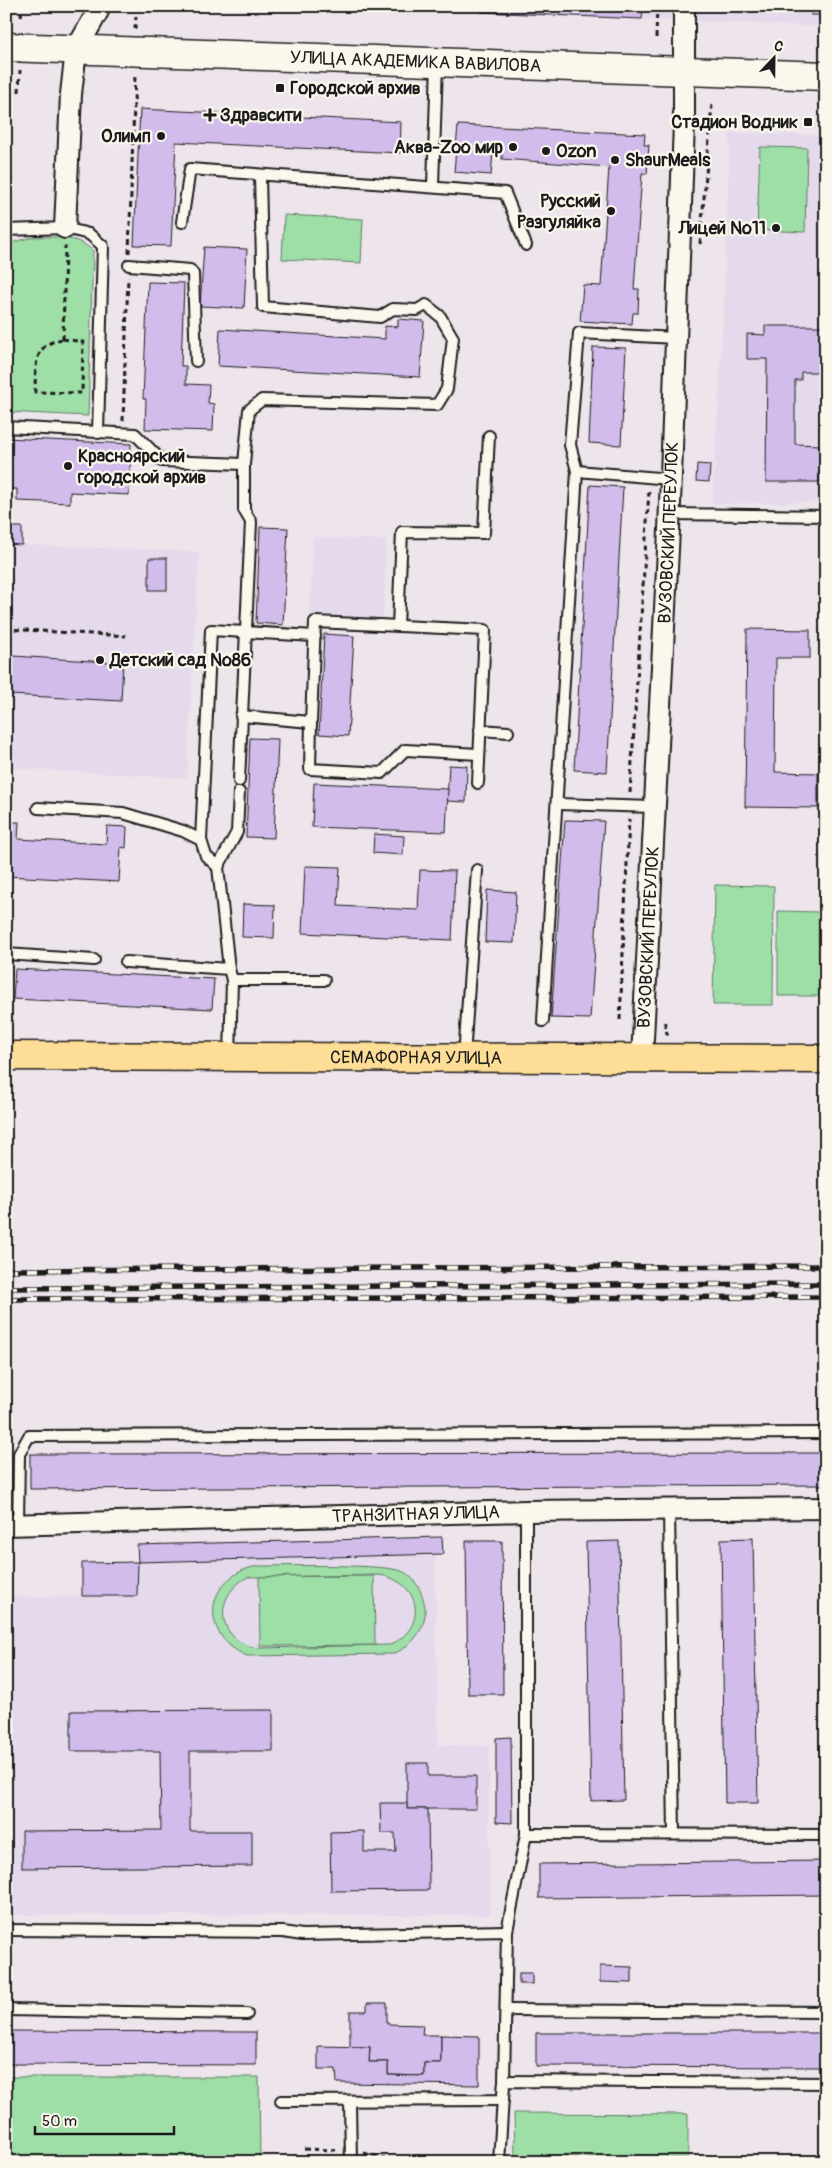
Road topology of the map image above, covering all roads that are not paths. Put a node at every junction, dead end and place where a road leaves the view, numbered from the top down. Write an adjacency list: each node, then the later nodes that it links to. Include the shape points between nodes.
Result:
1 (98, 6): 4 (street)
2 (684, 6): 6 (street, ВУЗОВСКИЙ ПЕРЕУЛОК)
3 (6, 47): 4 (street, УЛИЦА АКАДЕМИКА ВАВИЛОВА)
4 (76, 50): 5 (street, УЛИЦА АКАДЕМИКА ВАВИЛОВА); 11 (street)
5 (437, 62): 6 (street, УЛИЦА АКАДЕМИКА ВАВИЛОВА); 9 (lane)
6 (683, 71): 7 (street, УЛИЦА АКАДЕМИКА ВАВИЛОВА); 15 (street, ВУЗОВСКИЙ ПЕРЕУЛОК, via 684,132)
7 (826, 76)
8 (260, 175): 9 (lane); 10 (lane, via 190,168); 20 (lane, via 263,307 380,317 393,309 417,310 426,305 440,316 453,338 447,389 437,405 262,400 249,410)
9 (433, 186): 13 (lane, via 505,192)
10 (182, 222)
11 (65, 228): 12 (lane); 18 (lane, via 89,234 103,246)
12 (6, 230)
13 (526, 245)
14 (129, 265): 16 (lane, via 190,270 193,274)
15 (676, 338): 21 (lane, via 578,333 570,445); 22 (street, ВУЗОВСКИЙ ПЕРЕУЛОК)
16 (196, 361)
17 (6, 427): 18 (lane)
18 (98, 433): 20 (lane, via 135,434 162,461)
19 (489, 436): 25 (lane, via 484,533 402,532)
20 (244, 464): 26 (lane, via 244,510 251,522)
21 (577, 471): 22 (lane); 36 (lane)
22 (670, 479): 23 (street, ВУЗОВСКИЙ ПЕРЕУЛОК)
23 (670, 514): 24 (lane); 37 (street, ВУЗОВСКИЙ ПЕРЕУЛОК)
24 (826, 516)
25 (398, 626): 27 (lane, via 316,622); 30 (lane, via 485,630)
26 (247, 632): 27 (lane); 28 (lane); 39 (lane, via 211,630)
27 (315, 636): 29 (lane)
28 (241, 716): 29 (lane); 33 (lane)
29 (311, 722): 32 (lane, via 310,769 382,773 405,750)
30 (480, 730): 31 (lane); 32 (lane)
31 (508, 732)
32 (479, 754): 34 (lane)
33 (239, 780)
34 (478, 783)
35 (238, 792): 40 (lane, via 237,832)
36 (558, 804): 37 (lane); 48 (lane)
37 (653, 807): 52 (street, ВУЗОВСКИЙ ПЕРЕУЛОК)
38 (38, 808): 39 (lane, via 123,813)
39 (201, 840): 40 (lane, via 206,856)
40 (218, 867): 45 (lane)
41 (476, 870): 51 (lane)
42 (6, 954): 43 (lane)
43 (94, 960)
44 (126, 962): 45 (lane)
45 (229, 969): 46 (lane)
46 (232, 980): 47 (lane); 50 (lane)
47 (324, 980)
48 (543, 1021)
49 (6, 1056): 50 (highway, СЕМАФОРНАЯ УЛИЦА)
50 (230, 1056): 51 (highway, СЕМАФОРНАЯ УЛИЦА)
51 (464, 1057): 52 (highway, СЕМАФОРНАЯ УЛИЦА)
52 (642, 1058): 53 (highway, СЕМАФОРНАЯ УЛИЦА)
53 (826, 1059)
54 (826, 1433): 58 (lane, via 29,1436 19,1454)
55 (826, 1508): 56 (street, ТРАНЗИТНАЯ УЛИЦА)
56 (669, 1511): 57 (street, ТРАНЗИТНАЯ УЛИЦА); 60 (lane)
57 (526, 1512): 58 (street, ТРАНЗИТНАЯ УЛИЦА); 59 (lane)
58 (12, 1524)
59 (526, 1834): 60 (lane); 63 (lane)
60 (674, 1834): 61 (lane)
61 (826, 1835)
62 (6, 1930): 63 (lane, via 302,1934)
63 (507, 1931): 65 (lane)
64 (6, 2010): 67 (lane)
65 (506, 2010): 66 (lane); 68 (lane)
66 (826, 2012)
67 (247, 2014)
68 (504, 2081): 69 (lane); 70 (lane)
69 (826, 2083)
70 (503, 2100): 72 (lane); 74 (lane)
71 (281, 2101): 72 (lane)
72 (350, 2101): 73 (lane)
73 (350, 2162)
74 (499, 2162)

